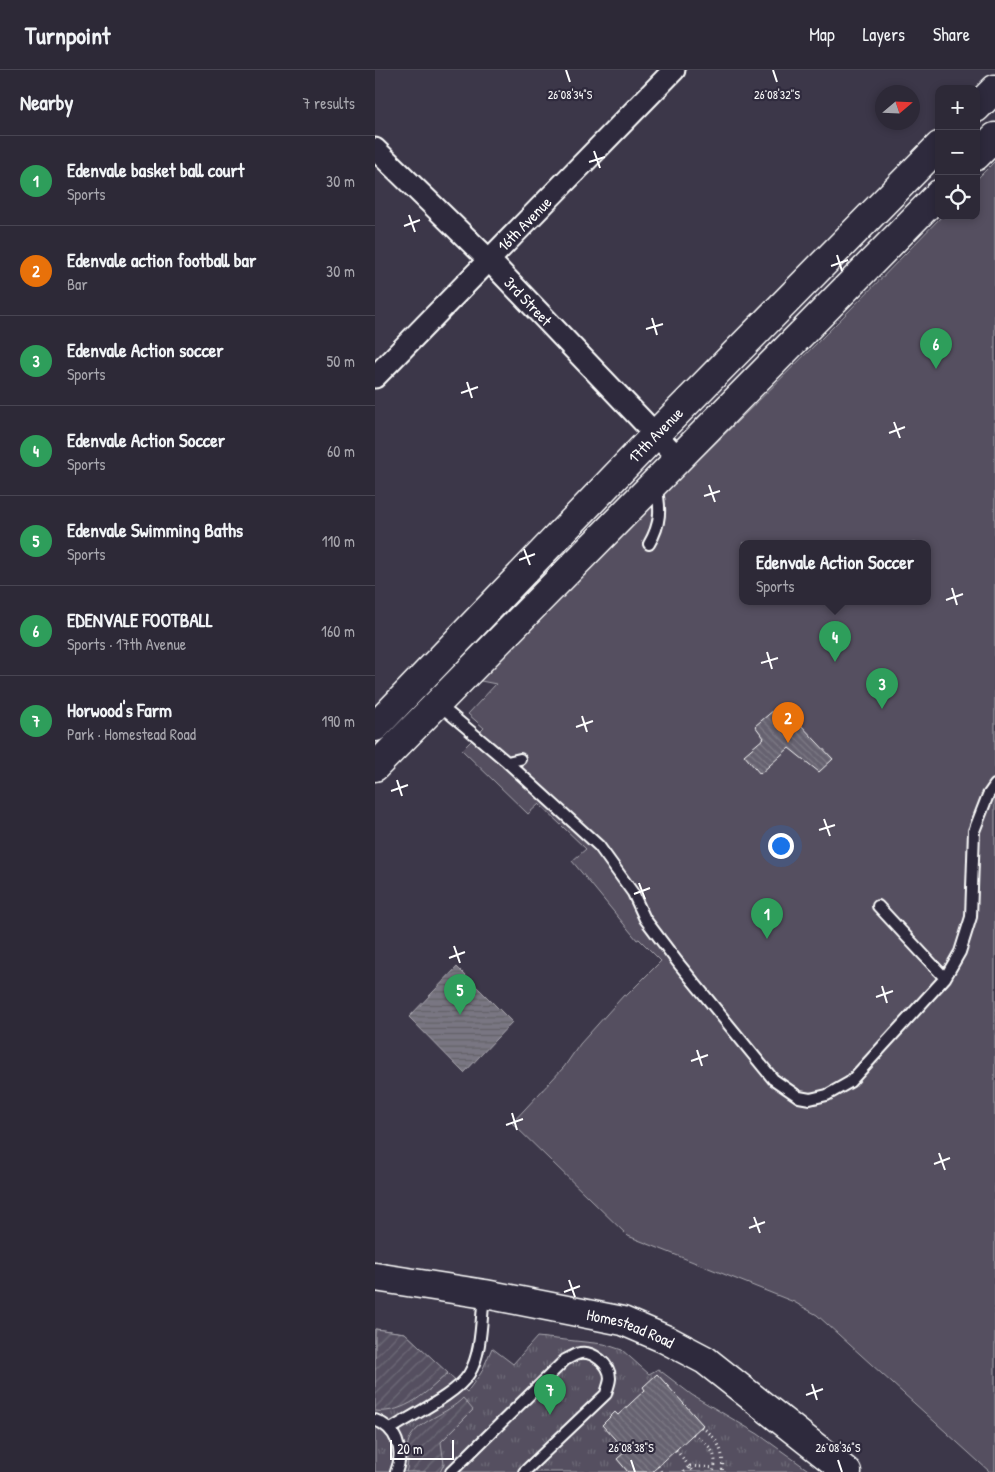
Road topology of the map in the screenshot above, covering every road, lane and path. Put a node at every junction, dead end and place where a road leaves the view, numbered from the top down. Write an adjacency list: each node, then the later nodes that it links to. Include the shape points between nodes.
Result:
1 (674, 70): 9 (street, 16th Avenue)
2 (995, 89): 3 (main road)
3 (980, 104)
4 (995, 137): 7 (main road)
5 (375, 149): 9 (street, 3rd Street)
6 (935, 150): 11 (main road, 17th Avenue)
7 (980, 152)
8 (935, 198): 12 (main road, 17th Avenue)
9 (489, 260): 10 (street, 16th Avenue); 11 (street, 3rd Street)
10 (375, 377)
11 (656, 434): 12 (street, 3rd Street); 15 (main road, 17th Avenue)
12 (678, 458): 13 (main road, 17th Avenue)
13 (655, 483): 14 (lane, via 660,512); 15 (main road, 17th Avenue)
14 (649, 544)
15 (428, 693): 16 (main road, 17th Avenue); 18 (lane); 19 (main road, 17th Avenue)
16 (375, 727)
17 (520, 759): 18 (lane)
18 (507, 762): 22 (lane, via 599,846 633,893 645,919 679,964 773,1078 794,1094 810,1099 839,1090 867,1065)
19 (375, 767)
20 (995, 785): 22 (lane, via 974,832 971,917 960,952)
21 (878, 906): 22 (lane)
22 (945, 978)
23 (375, 1277): 24 (main road, Homestead Road)
24 (485, 1294): 27 (lane, via 477,1350 469,1374 455,1390); 41 (main road, Homestead Road, via 623,1321 665,1339 705,1360)
25 (375, 1420): 27 (lane)
26 (701, 1427): 40 (path, via 715,1438 721,1448)
27 (391, 1428): 33 (lane, via 400,1453)
28 (693, 1434): 32 (path, via 712,1450)
29 (676, 1450): 31 (path)
30 (658, 1466): 36 (path)
31 (689, 1466): 32 (path); 37 (path); 38 (path); 39 (path)
32 (714, 1470)
33 (396, 1472)
34 (451, 1472): 35 (lane, via 565,1360 578,1353 594,1355 608,1371 610,1378 606,1394)
35 (524, 1472)
36 (661, 1472)
37 (684, 1472)
38 (689, 1472)
39 (694, 1472)
40 (722, 1472)
41 (847, 1472)

